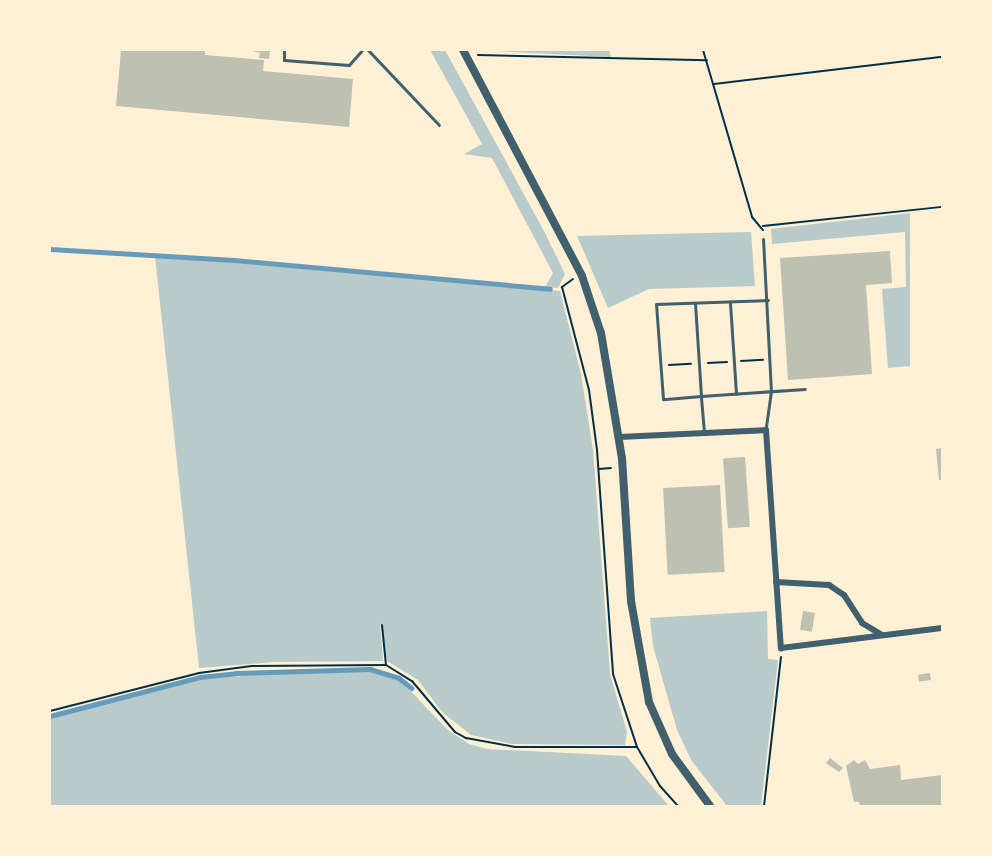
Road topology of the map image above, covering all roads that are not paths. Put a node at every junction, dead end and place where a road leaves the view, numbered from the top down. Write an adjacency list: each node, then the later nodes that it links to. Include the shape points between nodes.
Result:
1 (284, 50): 2 (lane, via 284,60 350,64)
2 (362, 50)
3 (368, 50): 5 (lane)
4 (464, 52): 16 (street, via 582,276 609,366)
5 (439, 126)
6 (763, 239): 7 (lane)
7 (768, 300): 8 (lane); 11 (lane)
8 (730, 302): 9 (lane); 12 (lane)
9 (695, 303): 13 (lane); 13 (lane, via 656,304 663,399)
10 (805, 390): 11 (lane)
11 (771, 391): 12 (lane); 14 (lane)
12 (736, 394): 13 (lane)
13 (701, 396): 15 (lane)
14 (766, 430): 15 (street); 17 (street)
15 (704, 432): 16 (street)
16 (619, 437): 20 (street, via 631,601 649,702 672,754)
17 (776, 582): 19 (street, via 829,585 844,595 862,622); 19 (street, via 781,648)
18 (942, 628): 19 (street)
19 (882, 635)
20 (710, 807)

